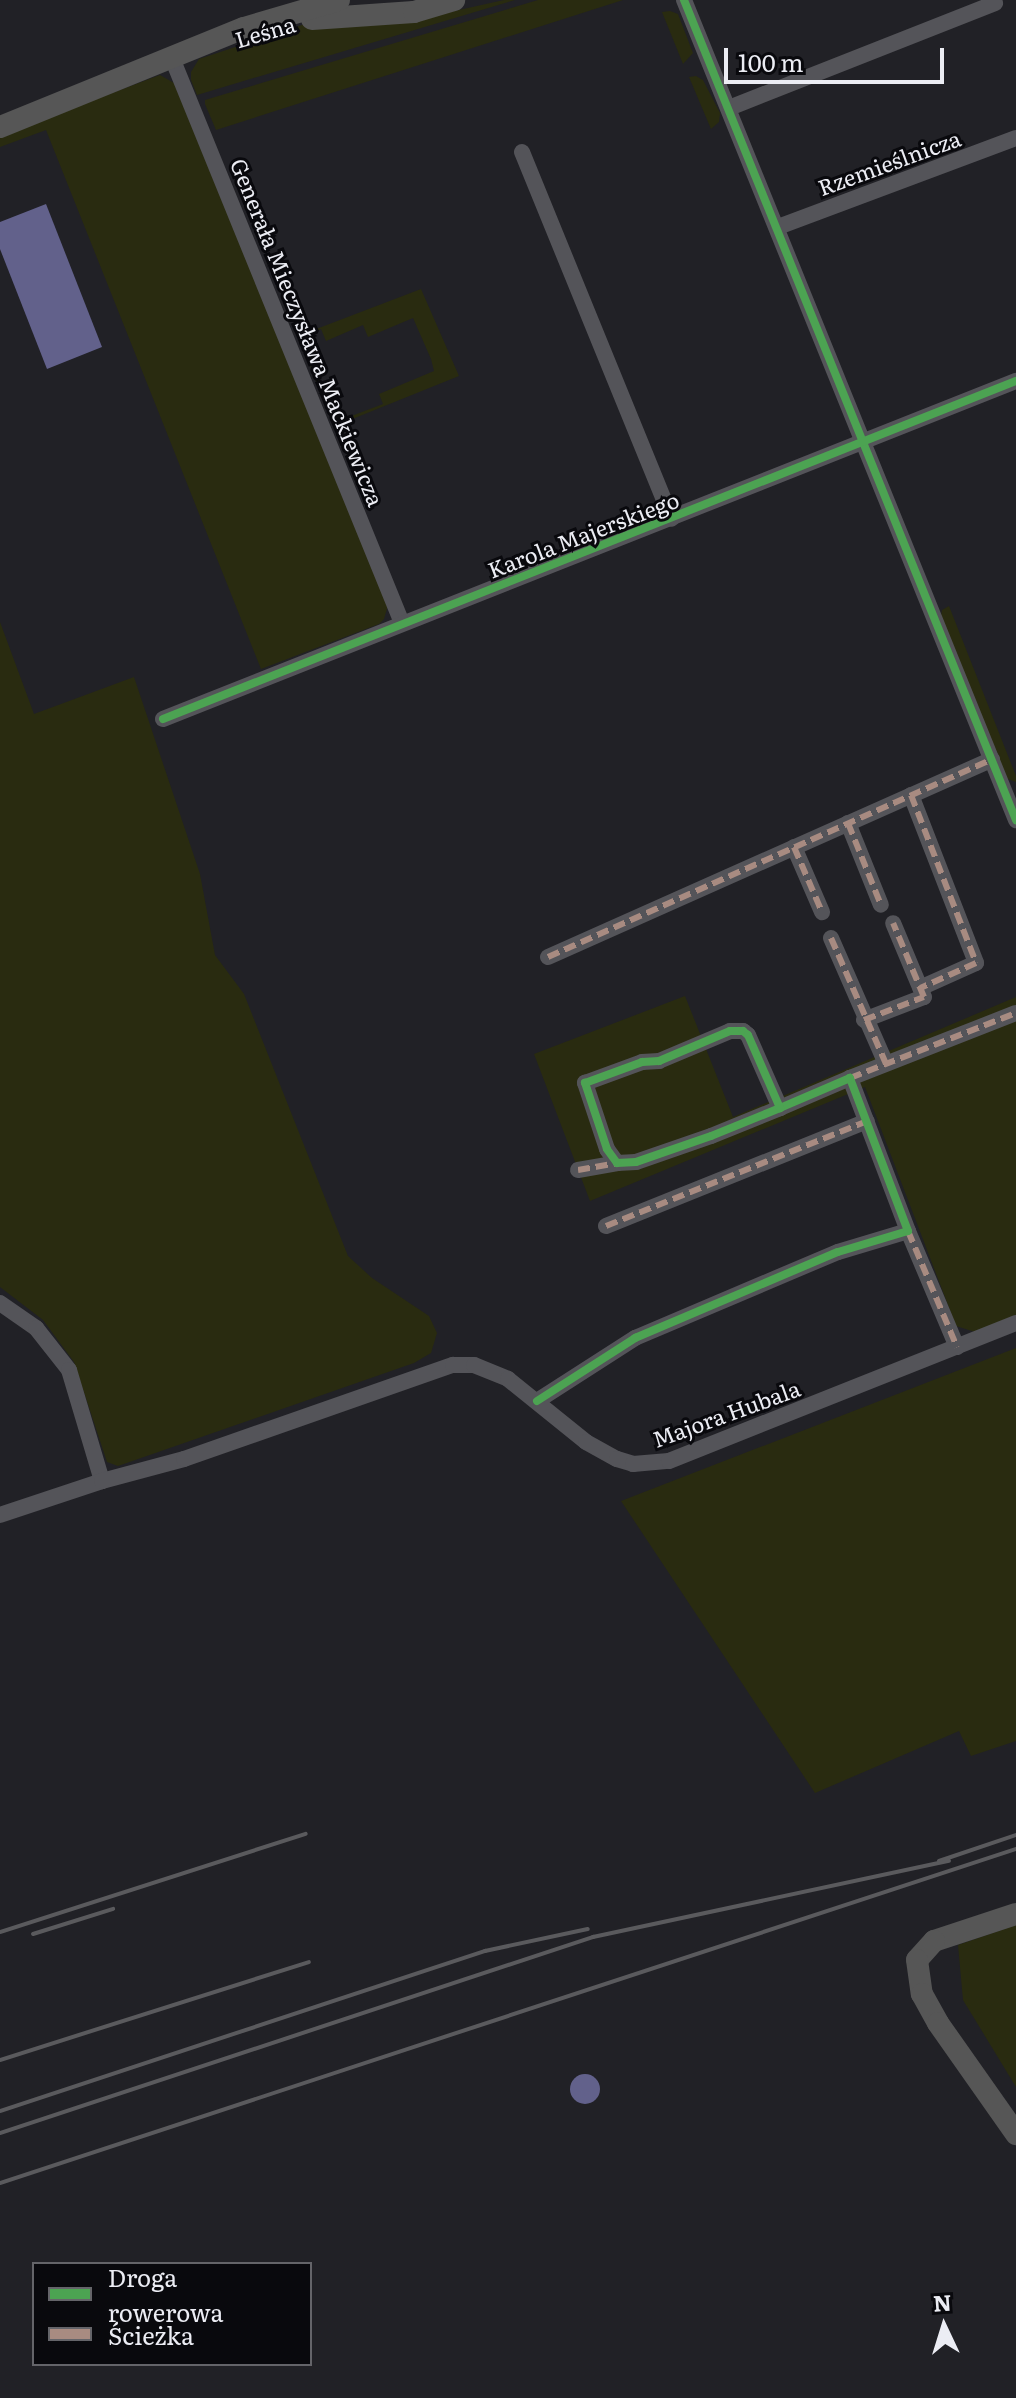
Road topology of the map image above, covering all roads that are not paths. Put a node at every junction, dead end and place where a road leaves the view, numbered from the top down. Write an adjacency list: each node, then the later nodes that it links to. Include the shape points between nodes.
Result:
1 (339, 0): 5 (main road, Leśna, via 244,28)
2 (454, 0): 5 (main road, Leśna, via 414,12 300,21)
3 (684, 0): 6 (street)
4 (995, 3): 6 (street)
5 (172, 58): 7 (main road, Leśna); 14 (street, Generała Mieczysława Mackiewicza)
6 (729, 108): 10 (street)
7 (0, 127)
8 (1016, 138): 10 (street, Rzemieślnicza)
9 (522, 152): 13 (street)
10 (778, 227): 12 (street)
11 (1016, 381): 12 (street, Karola Majerskiego)
12 (863, 444): 13 (street, Karola Majerskiego); 16 (street)
13 (672, 519): 14 (street, Karola Majerskiego)
14 (402, 623): 15 (street, Karola Majerskiego)
15 (163, 719)
16 (992, 759): 17 (street); 18 (street)
17 (911, 795): 19 (street); 26 (street, via 976,963)
18 (1016, 820)
19 (848, 823): 20 (street); 21 (street)
20 (794, 847): 22 (street); 25 (street)
21 (881, 905)
22 (822, 912)
23 (893, 923): 26 (street)
24 (831, 938): 28 (street)
25 (548, 957)
26 (920, 988): 28 (street, via 924,997)
27 (1016, 1013): 29 (street)
28 (864, 1020): 29 (street)
29 (886, 1064): 30 (street)
30 (850, 1078): 31 (street); 32 (street)
31 (780, 1108): 33 (street, via 636,1162); 33 (street, via 748,1035 730,1031 659,1061 585,1083 607,1149)
32 (867, 1121): 35 (street); 36 (street)
33 (617, 1163): 34 (street)
34 (578, 1170)
35 (606, 1226)
36 (908, 1231): 39 (street); 40 (street, via 838,1252 635,1338)
37 (0, 1303): 41 (street, via 36,1328 69,1370)
38 (1016, 1323): 39 (street, Majora Hubala)
39 (957, 1347): 40 (street, Majora Hubala, via 689,1454 651,1464 633,1464 601,1451)
40 (537, 1401): 41 (street, Majora Hubala, via 491,1370 453,1365 184,1459)
41 (102, 1481): 42 (street, Majora Hubala)
42 (0, 1515)
43 (1016, 1914): 44 (main road, via 934,1941 917,1960 922,1994 938,2023)
44 (1016, 2134)

